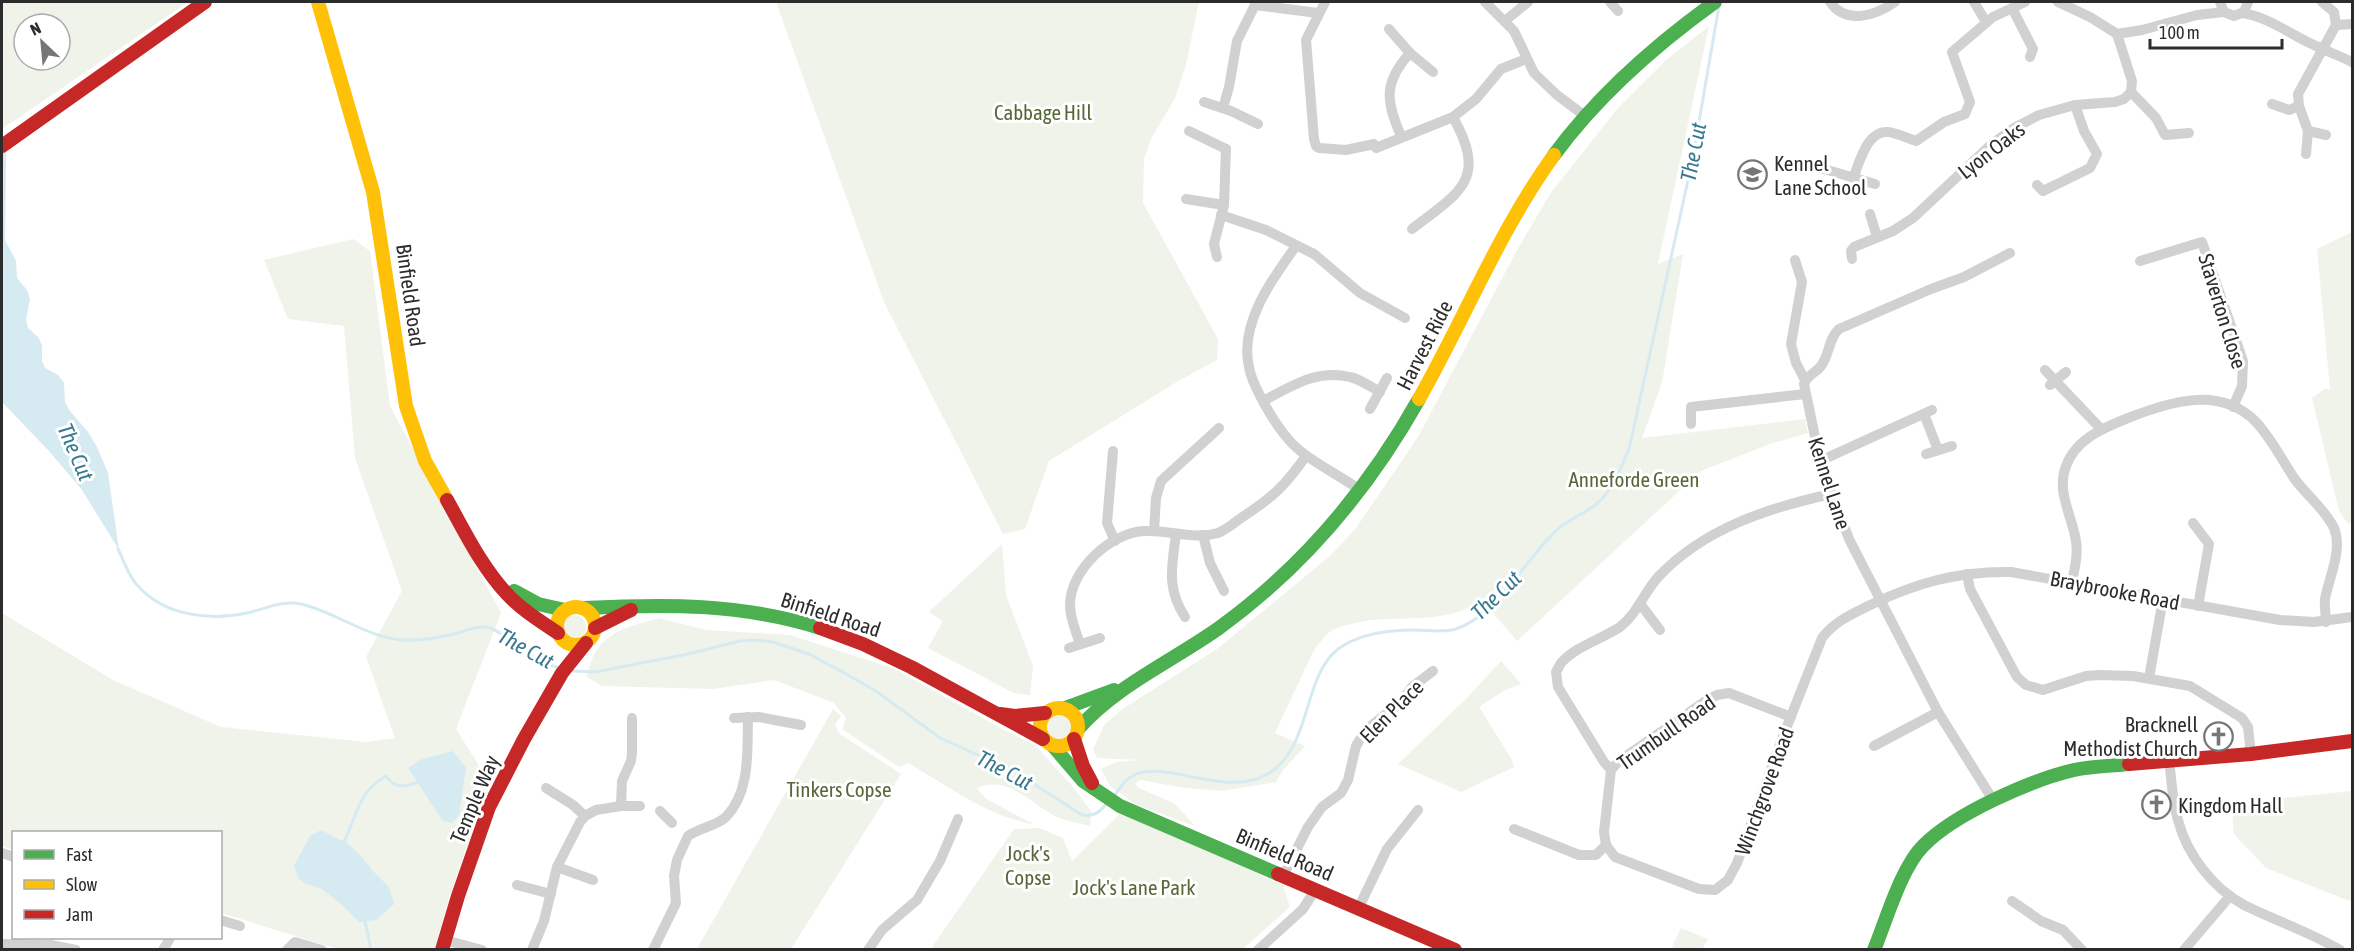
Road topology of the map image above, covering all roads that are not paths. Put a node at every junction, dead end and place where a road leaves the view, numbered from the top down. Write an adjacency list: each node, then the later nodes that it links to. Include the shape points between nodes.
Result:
1 (205, 2): 48 (main road)
2 (318, 2): 93 (main road, Binfield Road, via 373,192 406,406 425,461 478,556)
3 (1325, 2): 19 (street)
4 (1485, 2): 21 (street)
5 (1528, 2): 21 (street)
6 (1610, 2): 18 (street)
7 (1715, 2): 40 (main road, Harvest Ride, via 1622,76)
8 (1830, 2): 9 (street, via 1842,14 1852,16 1877,12)
9 (1895, 2)
10 (1974, 2): 23 (street)
11 (2025, 2): 17 (street)
12 (2058, 2): 27 (street)
13 (2248, 2): 20 (street); 22 (street)
14 (2322, 2): 25 (street, via 2334,12)
15 (1255, 3): 19 (street); 39 (street, via 1237,41)
16 (2221, 5): 20 (street, via 2234,16); 27 (street, via 2197,15)
17 (2012, 8): 23 (street); 30 (street, via 2033,49)
18 (1618, 11)
19 (1318, 13): 47 (street, via 1306,40 1316,146 1347,150 1374,144 1376,148)
20 (2241, 13): 22 (street)
21 (1506, 20): 31 (street)
22 (2271, 21): 28 (street)
23 (1986, 22): 51 (street, via 1952,52 1970,102 1965,114 1944,122 1916,141 1889,132 1870,139)
24 (2352, 24): 25 (street)
25 (2336, 25): 28 (street)
26 (1389, 29): 29 (street)
27 (2116, 34): 34 (street, via 2132,81)
28 (2322, 49): 32 (street); 38 (street, via 2298,94)
29 (1410, 53): 33 (street); 47 (street, via 1400,64 1388,94 1391,114)
30 (2030, 57)
31 (1526, 59): 40 (street, via 1545,84); 41 (street, via 1501,69 1476,99)
32 (2352, 62)
33 (1433, 72)
34 (2131, 92): 37 (street, Lyon Oaks, via 2115,102); 44 (street, via 2156,117 2165,135)
35 (1204, 102): 39 (street)
36 (2272, 104): 38 (street, via 2289,110)
37 (2075, 105): 53 (street, via 2097,154 2090,168 2043,191); 58 (street, Lyon Oaks, via 2039,115 2014,128 1913,218)
38 (2299, 106): 45 (street)
39 (1222, 108): 42 (street)
40 (1585, 116): 85 (main road, Harvest Ride, via 1522,203 1425,391)
41 (1453, 117): 47 (street); 57 (street, via 1468,150 1465,180 1446,205)
42 (1258, 124)
43 (1189, 130): 55 (street, via 1227,148)
44 (2189, 132)
45 (2308, 132): 46 (street); 49 (street)
46 (2326, 135)
47 (1401, 136)
48 (5, 143)
49 (2306, 154)
50 (1824, 169): 51 (street)
51 (1852, 178): 52 (street)
52 (1875, 184)
53 (2037, 185)
54 (1186, 199): 55 (street)
55 (1222, 210): 59 (street); 61 (street, via 1214,244)
56 (1869, 214): 58 (street)
57 (1412, 229)
58 (1876, 237): 62 (street, Lyon Oaks, via 1854,247)
59 (1296, 246): 65 (street, via 1327,264 1360,294); 73 (street, via 1269,285 1249,338 1248,365)
60 (2010, 253): 69 (street, via 1964,277 1839,329 1823,364)
61 (1217, 257)
62 (1852, 259)
63 (1795, 260): 69 (street, via 1802,282 1791,344)
64 (2140, 261): 74 (street, Staverton Close, via 2202,242 2243,361 2242,386)
65 (1406, 318)
66 (2045, 370): 70 (street)
67 (2066, 372): 70 (street)
68 (1388, 378): 71 (street)
69 (1805, 380): 72 (street, Kennel Lane)
70 (2052, 383): 78 (street)
71 (1380, 392): 73 (street, via 1352,377 1327,375 1306,378); 75 (street)
72 (1805, 394): 76 (street, via 1691,407); 84 (street, Kennel Lane)
73 (1263, 401): 83 (street, via 1284,435)
74 (2233, 407): 78 (street, via 2204,400 2175,401); 105 (street, via 2260,427 2334,529 2337,549 2325,602)
75 (1370, 409)
76 (1691, 424)
77 (1218, 428): 88 (street, via 1161,481)
78 (2102, 429): 94 (street, via 2075,449 2063,473 2062,491 2076,543)
79 (1952, 446): 80 (street)
80 (1938, 450): 82 (street); 84 (street, via 1928,412)
81 (1113, 451): 91 (street, via 1107,523)
82 (1926, 454)
83 (1306, 456): 85 (street); 90 (street, via 1269,500 1224,530)
84 (1820, 460): 86 (street, Kennel Lane)
85 (1360, 490): 114 (main road, Harvest Ride, via 1303,556 1264,592 1218,628)
86 (1831, 494): 97 (street, Kennel Lane); 98 (street, via 1756,514 1710,537 1659,576)
87 (2193, 523): 99 (street, via 2209,544)
88 (1154, 531): 89 (street); 91 (street, via 1131,533)
89 (1176, 534): 90 (street); 103 (street, via 1170,581 1176,604)
90 (1203, 535): 95 (street, via 1210,563)
91 (1115, 541): 109 (street, via 1089,562 1072,587 1075,646)
92 (1967, 574): 94 (street, Braybrooke Road, via 2011,572); 97 (street, Braybrooke Road, via 1918,584); 113 (street, via 1970,589 2017,677 2026,685 2049,689 2091,675)
93 (496, 579): 102 (main road, Binfield Road, via 526,600); 108 (main road, Binfield Road, via 521,607)
94 (2072, 581): 96 (street, Braybrooke Road)
95 (1224, 591)
96 (2163, 599): 99 (street, Braybrooke Road); 113 (street)
97 (1880, 600): 117 (street, Kennel Lane); 120 (street, Winchgrove Road, via 1844,618 1827,632)
98 (1641, 605): 107 (street); 130 (street, via 1620,626 1564,659 1556,672 1558,687)
99 (2198, 606): 105 (street, Braybrooke Road, via 2280,620)
100 (640, 607): 101 (main road, Binfield Road); 106 (main road, Binfield Road); 116 (main road, Binfield Road, via 722,607 800,622 881,652)
101 (583, 608): 102 (main road); 106 (main road, via 594,617)
102 (565, 610): 108 (main road, via 558,620)
103 (1185, 617)
104 (2352, 617): 105 (street, Braybrooke Road)
105 (2326, 622)
106 (595, 628): 110 (main road)
107 (1660, 630)
108 (560, 636): 110 (main road, via 570,644); 111 (main road)
109 (1100, 638)
110 (586, 643): 111 (main road, Temple Way)
111 (564, 669): 155 (main road, Temple Way, via 497,788)
112 (1433, 671): 144 (street, Elen Place, via 1366,730 1356,746 1341,793 1322,807 1308,827)
113 (2149, 678): 128 (street, via 2190,686 2238,714 2248,727)
114 (1138, 679): 115 (main road, Harvest Ride); 124 (main road, Harvest Ride, via 1108,699)
115 (1065, 708): 118 (main road); 124 (main road, via 1075,716)
116 (994, 712): 118 (main road, Binfield Road, via 1015,716); 126 (main road, Binfield Road)
117 (1938, 712): 127 (street); 133 (street, Kennel Lane)
118 (1045, 713): 126 (main road, via 1039,728)
119 (748, 717): 122 (street); 123 (street); 161 (street, via 745,781 724,818 688,836 674,876 676,903)
120 (1791, 717): 130 (street, Trumbull Road, via 1730,693 1717,695); 142 (street, Winchgrove Road, via 1737,863 1728,880 1714,890 1699,889 1616,857)
121 (632, 718): 134 (street, via 631,761 622,781)
122 (734, 718)
123 (801, 725)
124 (1076, 734): 126 (main road, via 1065,746); 132 (main road, Binfield Road, via 1086,775)
125 (2352, 741): 128 (main road)
126 (1048, 742): 132 (main road, Binfield Road)
127 (1874, 746)
128 (2251, 754): 129 (main road)
129 (2169, 761): 133 (main road, via 2066,771); 149 (street, via 2181,832 2206,873)
130 (1611, 770): 142 (street, Trumbull Road)
131 (546, 788): 138 (street)
132 (1099, 794): 144 (main road, Binfield Road)
133 (1994, 800): 165 (main road, via 1945,829 1919,851 1901,883)
134 (621, 806): 135 (street); 138 (street)
135 (640, 806)
136 (1418, 810): 151 (street, via 1387,849)
137 (660, 811): 140 (street)
138 (585, 816): 143 (street)
139 (958, 819): 162 (street, via 917,900 882,930)
140 (672, 823)
141 (1514, 829): 142 (street, via 1579,855 1596,855)
142 (1605, 845)
143 (557, 867): 145 (street); 148 (street)
144 (1283, 876): 147 (main road, Binfield Road)
145 (593, 880)
146 (517, 885): 148 (street)
147 (1315, 890): 151 (main road, Binfield Road); 163 (street, via 1303,909)
148 (551, 894): 160 (street)
149 (2230, 896): 167 (street); 168 (street)
150 (2012, 901): 166 (street, via 2041,921 2063,930)
151 (1358, 909): 164 (main road, Binfield Road)
152 (222, 921): 153 (street)
153 (240, 926)
154 (2, 944): 156 (street)
155 (444, 945): 159 (street)
156 (76, 950)
157 (287, 950): 158 (street, via 295,942)
158 (322, 950)
159 (483, 950)
160 (532, 950)
161 (653, 950)
162 (868, 950)
163 (1258, 950)
164 (1455, 950)
165 (1874, 950)
166 (2082, 950)
167 (2184, 950)
168 (2340, 950)

